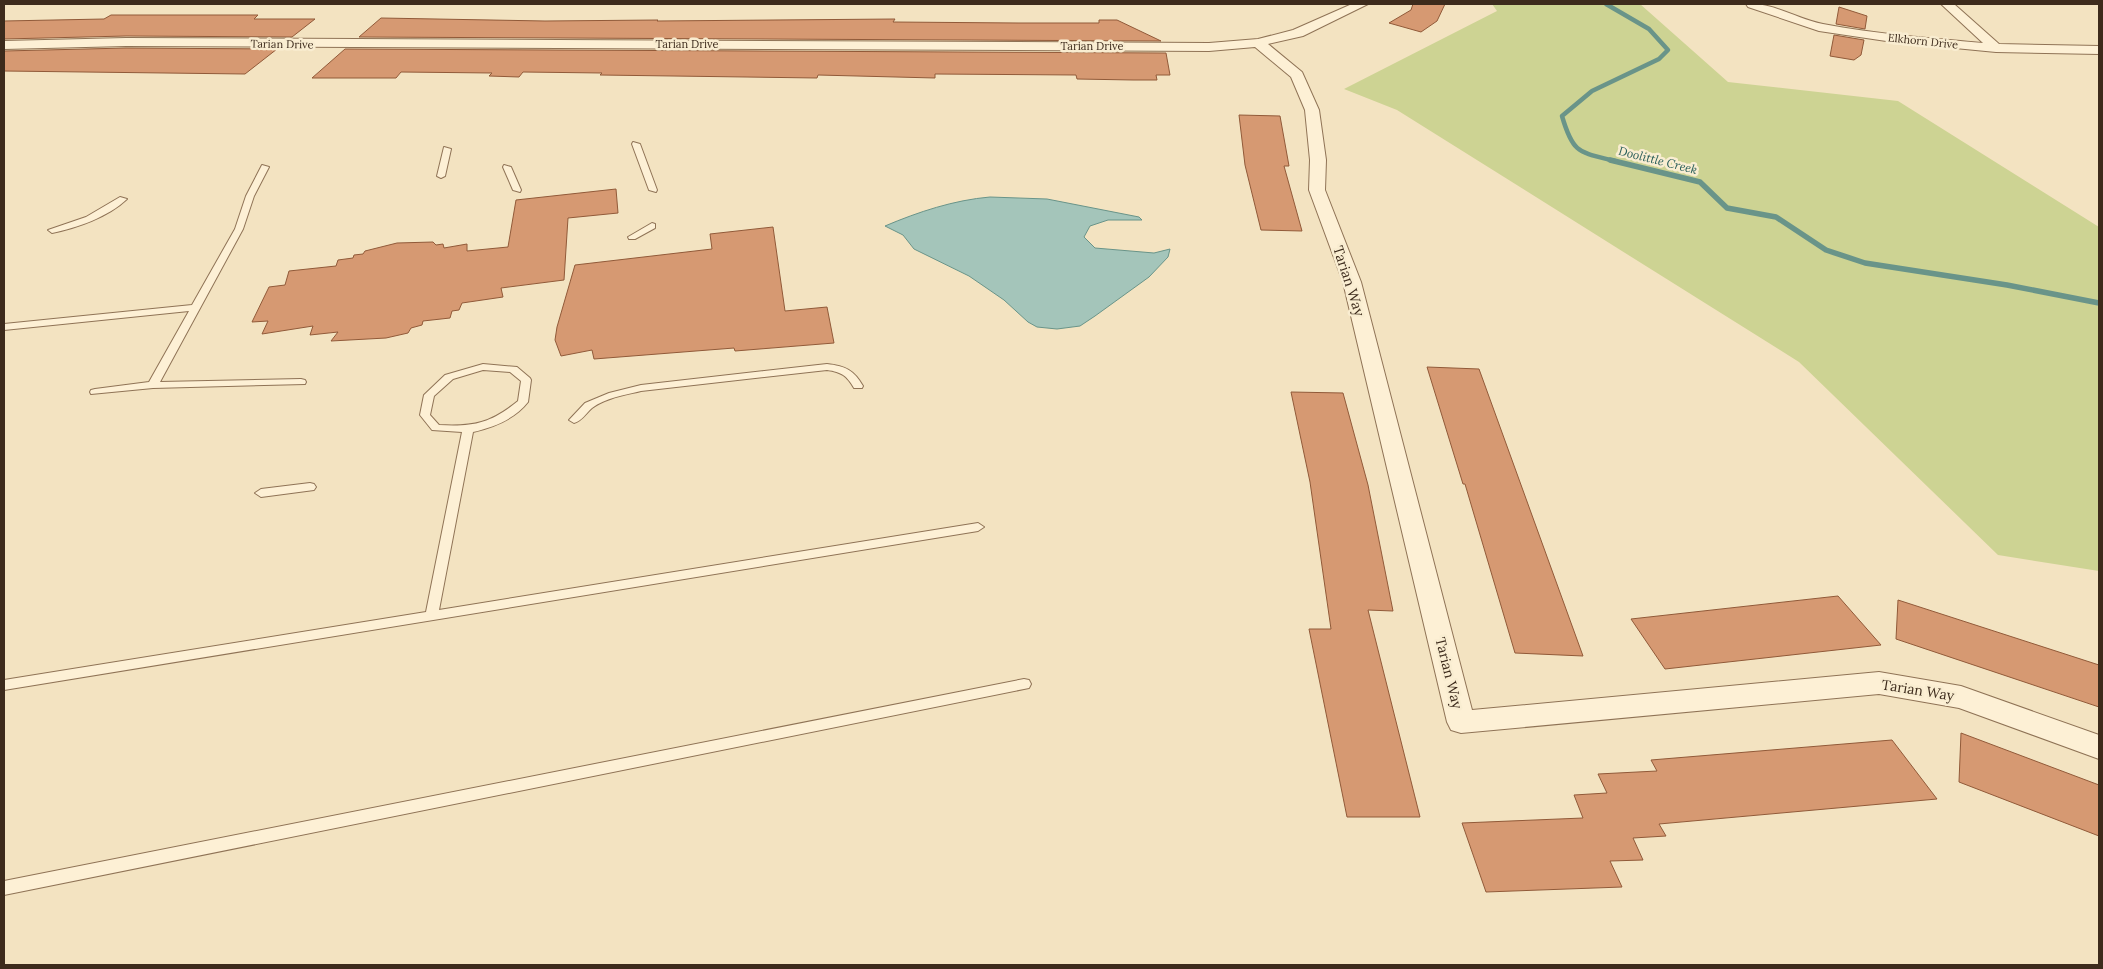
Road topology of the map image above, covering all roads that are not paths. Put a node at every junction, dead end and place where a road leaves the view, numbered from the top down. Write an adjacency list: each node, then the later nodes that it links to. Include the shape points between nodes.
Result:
1 (1362, 4): 4 (street, Tarian Drive, via 1298,33)
2 (1752, 4): 6 (street, Elkhorn Drive, via 1819,27)
3 (1947, 4): 6 (street)
4 (1258, 43): 5 (street, Tarian Drive, via 1209,47 126,42); 33 (street, Tarian Way, via 1297,75 1312,110 1318,160 1317,190 1352,282 1461,722 1879,683 1961,697)
5 (4, 45)
6 (1996, 48): 7 (street, Elkhorn Drive)
7 (2099, 50)
8 (636, 144): 14 (lane)
9 (448, 149): 12 (lane)
10 (265, 167): 19 (lane, via 250,196 239,229)
11 (507, 167): 13 (lane)
12 (440, 176)
13 (517, 190)
14 (652, 190)
15 (122, 199): 17 (lane, via 86,222)
16 (652, 226): 18 (lane)
17 (52, 230)
18 (632, 237)
19 (194, 308): 20 (lane); 22 (lane)
20 (4, 326)
21 (301, 382): 22 (lane)
22 (154, 385): 24 (lane)
23 (858, 386): 25 (lane, via 852,374 827,367 724,378 641,388 612,395 589,405)
24 (95, 392)
25 (574, 420)
26 (468, 430): 26 (lane, via 503,420 523,402 526,380 513,369 482,367 449,377 429,395 425,415 436,428); 30 (lane)
27 (310, 486): 28 (lane)
28 (261, 493)
29 (978, 527): 30 (lane)
30 (432, 615): 31 (lane)
31 (4, 684)
32 (1024, 684): 34 (lane)
33 (2099, 747)
34 (4, 888)

